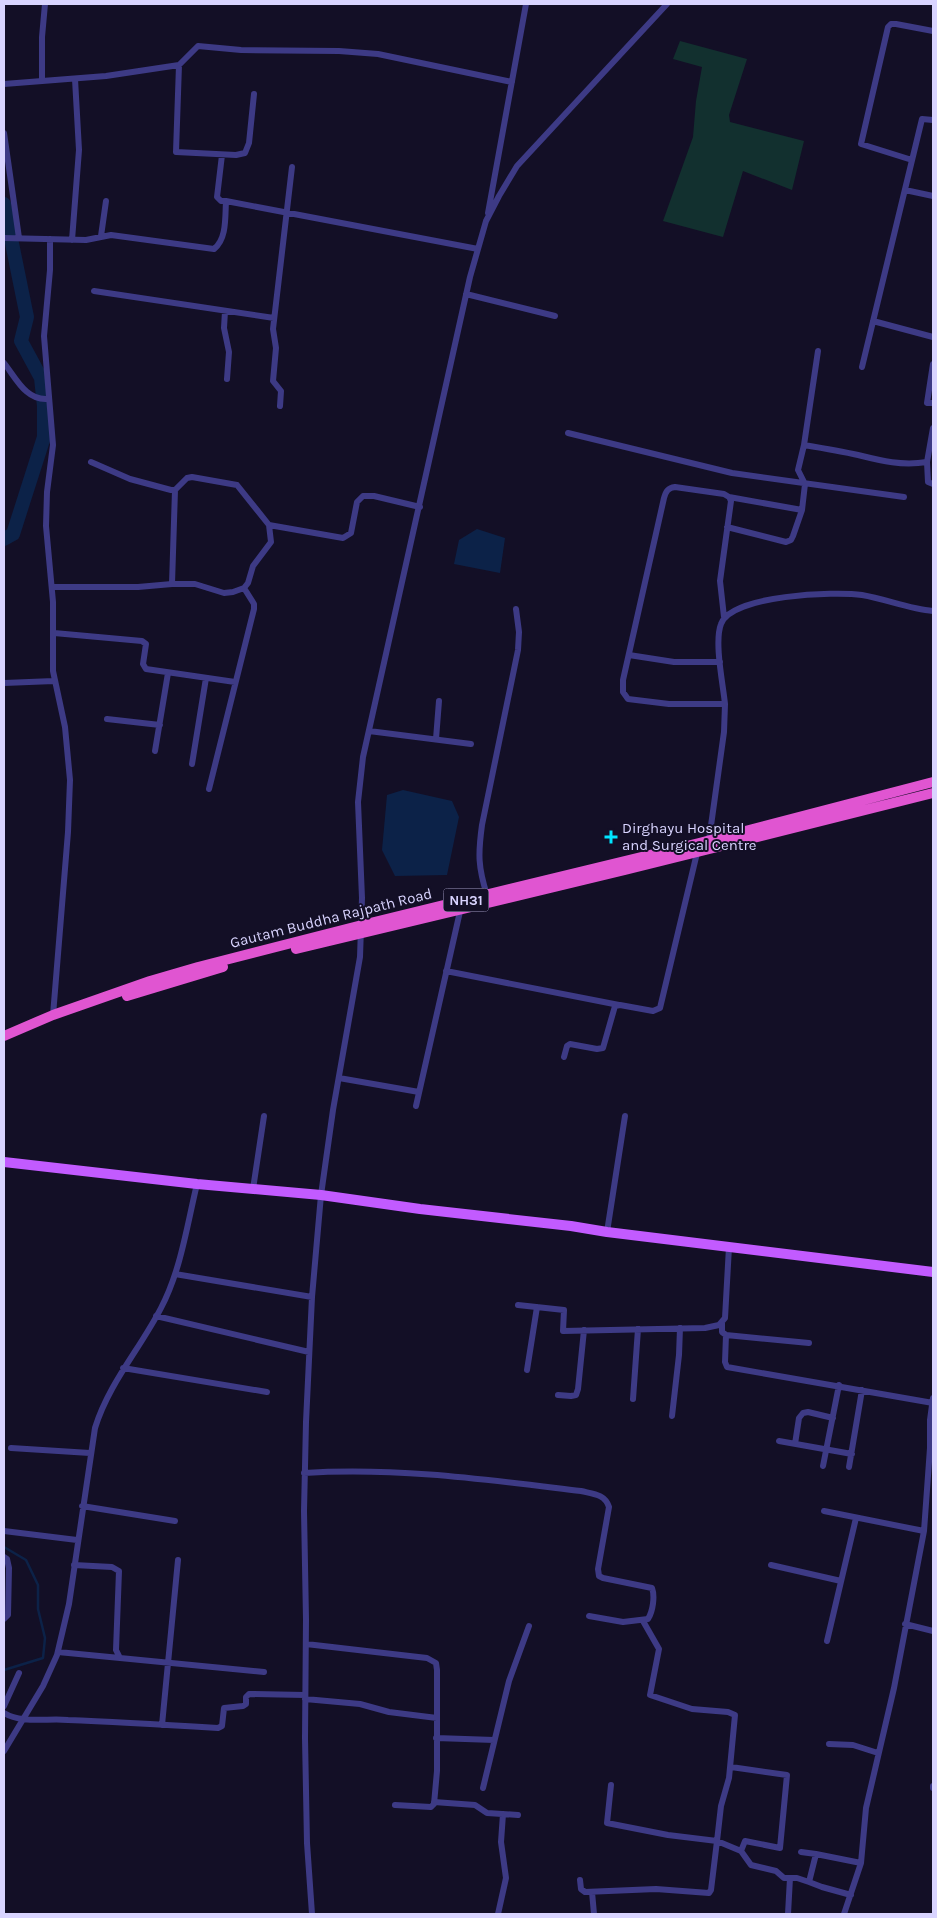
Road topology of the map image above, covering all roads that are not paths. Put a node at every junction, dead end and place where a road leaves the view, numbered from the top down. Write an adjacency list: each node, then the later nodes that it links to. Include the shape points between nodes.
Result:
1 (45, 4): 7 (street)
2 (526, 4): 8 (street)
3 (668, 4): 21 (street, via 517,166)
4 (933, 31): 14 (street, via 904,24 888,27 862,144)
5 (179, 65): 6 (street); 8 (street, via 198,46 339,51 412,60); 13 (street, via 176,152)
6 (75, 79): 7 (street); 26 (street, via 78,150)
7 (42, 81): 9 (street)
8 (512, 82): 21 (street)
9 (4, 84)
10 (254, 94): 13 (street, via 247,149 242,155)
11 (933, 120): 14 (street, via 922,119)
12 (4, 133): 24 (street)
13 (222, 155): 19 (street, via 218,197)
14 (912, 160): 16 (street)
15 (292, 166): 20 (street)
16 (905, 190): 17 (street); 33 (street)
17 (933, 196)
18 (106, 201): 22 (street)
19 (226, 201): 20 (street); 22 (street, via 223,234 214,249)
20 (286, 212): 27 (street); 32 (street)
21 (486, 221): 27 (street)
22 (100, 236): 26 (street)
23 (4, 238): 24 (street)
24 (18, 238): 25 (street)
25 (50, 239): 26 (street); 40 (street)
26 (72, 240)
27 (478, 249): 29 (street)
28 (94, 291): 30 (street)
29 (466, 294): 31 (street); 53 (street)
30 (225, 311): 32 (street); 39 (street, via 224,328 229,352)
31 (554, 316)
32 (274, 318): 42 (street, via 273,381 281,391)
33 (873, 321): 34 (street); 38 (street)
34 (933, 337)
35 (818, 351): 45 (street)
36 (4, 363): 40 (street, via 27,393)
37 (933, 364): 41 (street, via 927,403)
38 (862, 367)
39 (226, 379)
40 (44, 399): 58 (street, via 53,445 46,526)
41 (933, 403)
42 (280, 406)
43 (933, 428): 47 (street)
44 (568, 433): 48 (street, via 732,473)
45 (804, 445): 47 (street, via 888,463 910,465); 48 (street, via 798,470)
46 (91, 462): 50 (street, via 130,480)
47 (928, 462): 49 (street, via 928,482)
48 (805, 484): 52 (street); 54 (street)
49 (933, 484)
50 (175, 490): 55 (street, via 187,478 237,485); 57 (street)
51 (729, 497): 54 (street); 56 (street, via 731,506); 64 (street, via 675,487 666,491)
52 (904, 497)
53 (420, 507): 55 (street, via 363,496 356,502 351,533 343,538); 75 (street)
54 (802, 510): 56 (street, via 788,542)
55 (269, 525): 59 (street, via 270,542 252,566)
56 (727, 527): 62 (street, via 720,581)
57 (172, 584): 58 (street); 59 (street, via 195,584 224,593)
58 (52, 588): 63 (street)
59 (244, 588): 69 (street, via 254,609)
60 (516, 609): 85 (street, via 518,650 478,849 480,874)
61 (933, 611): 62 (street, via 873,597 839,594 769,599)
62 (724, 617): 65 (street, via 719,632)
63 (54, 633): 66 (street, via 144,641 144,668); 68 (street)
64 (629, 655): 65 (street, via 674,662); 72 (street, via 622,687 628,699 669,704)
65 (720, 662): 72 (street)
66 (168, 673): 67 (street); 74 (street)
67 (206, 678): 69 (street); 79 (street)
68 (54, 681): 70 (street); 90 (street, via 65,727 70,780)
69 (235, 682): 81 (street)
70 (4, 683)
71 (439, 701): 76 (street)
72 (725, 704): 83 (street)
73 (107, 720): 74 (street)
74 (160, 726): 78 (street)
75 (369, 731): 76 (street); 87 (street, via 358,802)
76 (436, 739): 77 (street)
77 (471, 744)
78 (156, 751)
79 (192, 764)
80 (933, 782): 83 (highway, Gautam Buddha Rajpath Road / NH31)
81 (209, 789)
82 (933, 793): 84 (highway, NH31)
83 (709, 840): 85 (highway, Gautam Buddha Rajpath Road / NH31)
84 (697, 853): 86 (highway, NH31); 89 (street, via 660,1008 653,1012)
85 (487, 895): 86 (highway, Gautam Buddha Rajpath Road / NH31)
86 (461, 906): 87 (highway, Gautam Buddha Rajpath Road / NH31); 88 (street)
87 (362, 929): 90 (highway, Gautam Buddha Rajpath Road / NH31, via 150,980); 92 (highway, NH31, via 172,982 92,1008); 94 (street)
88 (446, 971): 89 (street); 95 (street)
89 (620, 1005): 93 (street, via 613,1009 603,1048 570,1044)
90 (53, 1015): 91 (highway, Gautam Buddha Rajpath Road / NH31)
91 (4, 1036)
92 (4, 1043)
93 (564, 1057)
94 (339, 1078): 95 (street); 102 (street)
95 (419, 1092): 96 (street)
96 (416, 1106)
97 (264, 1116): 101 (street)
98 (625, 1116): 103 (street)
99 (4, 1162): 100 (main road)
100 (197, 1184): 101 (main road); 106 (street)
101 (253, 1189): 102 (main road)
102 (321, 1195): 103 (main road); 107 (street)
103 (607, 1232): 104 (main road)
104 (729, 1247): 105 (main road); 111 (street, via 726,1307)
105 (933, 1272)
106 (175, 1274): 107 (street); 110 (street)
107 (312, 1296): 117 (street)
108 (518, 1305): 109 (street)
109 (537, 1307): 114 (street, via 564,1310 563,1331); 119 (street)
110 (156, 1316): 117 (street); 118 (street)
111 (722, 1323): 112 (street, via 714,1327); 115 (street, via 722,1332)
112 (680, 1328): 113 (street); 126 (street)
113 (638, 1329): 114 (street); 124 (street)
114 (584, 1330): 123 (street, via 576,1394)
115 (726, 1335): 116 (street); 120 (street, via 727,1367)
116 (809, 1343)
117 (309, 1352): 136 (street)
118 (123, 1368): 122 (street); 132 (street, via 100,1410)
119 (527, 1370)
120 (839, 1386): 121 (street); 127 (street)
121 (862, 1390): 125 (street); 133 (street)
122 (267, 1392)
123 (558, 1395)
124 (633, 1399)
125 (933, 1401): 142 (street)
126 (672, 1416)
127 (833, 1418): 129 (street, via 803,1413); 131 (street)
128 (779, 1441): 129 (street)
129 (795, 1444): 131 (street)
130 (11, 1448): 132 (street)
131 (827, 1448): 133 (street); 134 (street)
132 (90, 1453): 137 (street)
133 (852, 1454): 135 (street)
134 (823, 1466)
135 (849, 1467)
136 (304, 1473): 151 (street, via 344,1470 456,1476 602,1497 609,1507 598,1572 603,1578 652,1588 651,1614); 156 (street)
137 (82, 1506): 140 (street); 143 (street)
138 (824, 1511): 139 (street)
139 (856, 1518): 142 (street); 148 (street)
140 (175, 1521)
141 (4, 1531): 143 (street)
142 (924, 1531): 152 (street)
143 (77, 1540): 146 (street)
144 (4, 1557): 150 (street, via 8,1559 9,1568 8,1615)
145 (178, 1560): 159 (street)
146 (74, 1565): 157 (street); 158 (street, via 112,1567 119,1571 116,1650)
147 (771, 1565): 148 (street)
148 (841, 1581): 155 (street)
149 (589, 1616): 151 (street, via 623,1622)
150 (4, 1619)
151 (643, 1621): 173 (street, via 659,1648 650,1695 692,1708 733,1713 736,1720)
152 (905, 1624): 154 (street); 172 (street)
153 (529, 1626): 169 (street, via 509,1682)
154 (933, 1631)
155 (827, 1641)
156 (306, 1644): 162 (street); 165 (street, via 432,1660 438,1670)
157 (58, 1652): 158 (street); 166 (street)
158 (120, 1658): 159 (street)
159 (168, 1663): 160 (street); 167 (street)
160 (264, 1672)
161 (19, 1673): 163 (street)
162 (305, 1697): 165 (street); 167 (street, via 249,1694 244,1706 224,1708 222,1726 218,1728); 190 (street, via 307,1843)
163 (4, 1706)
164 (4, 1713): 166 (street)
165 (437, 1718): 168 (street)
166 (24, 1719): 167 (street); 171 (street)
167 (162, 1725)
168 (436, 1738): 169 (street); 176 (street, via 438,1771)
169 (494, 1740): 175 (street)
170 (829, 1744): 172 (street, via 853,1745)
171 (4, 1751)
172 (878, 1753): 184 (street, via 866,1808)
173 (731, 1767): 180 (street, via 721,1806); 181 (street, via 787,1775 780,1848 745,1841)
174 (612, 1786): 180 (street, via 607,1823)
175 (483, 1788)
176 (434, 1802): 177 (street, via 431,1807); 178 (street, via 475,1805 487,1813)
177 (395, 1805)
178 (503, 1814): 179 (street); 191 (street, via 501,1842 506,1878)
179 (518, 1815)
180 (717, 1841): 181 (street); 188 (street, via 709,1893 656,1889)
181 (741, 1851): 185 (street, via 750,1865)
182 (801, 1852): 183 (street)
183 (816, 1854): 184 (street); 187 (street)
184 (861, 1863): 189 (street)
185 (790, 1878): 187 (street); 193 (street)
186 (580, 1880): 188 (street, via 582,1891)
187 (809, 1882): 189 (street)
188 (592, 1892): 192 (street)
189 (851, 1895): 194 (street)
190 (312, 1914)
191 (498, 1914)
192 (594, 1914)
193 (788, 1914)
194 (844, 1914)

